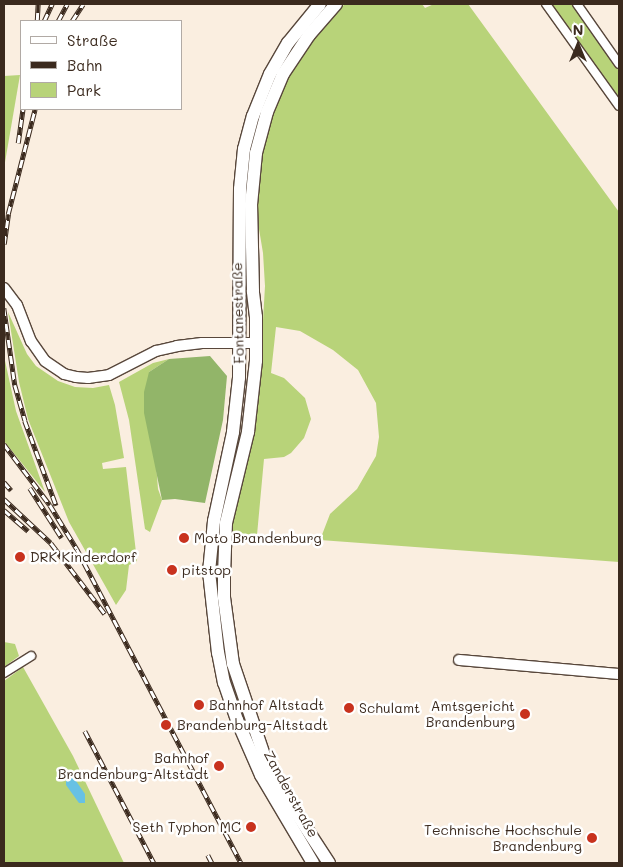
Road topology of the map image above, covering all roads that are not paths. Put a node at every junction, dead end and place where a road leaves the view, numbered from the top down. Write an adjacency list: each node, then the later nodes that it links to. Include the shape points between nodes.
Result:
1 (320, 4): 8 (main road, Fontanestraße, via 278,60 259,100 246,142 240,189)
2 (336, 4): 9 (main road, Fontanestraße, via 308,35 283,74 259,139 251,205)
3 (546, 4): 6 (street)
4 (577, 4): 5 (street)
5 (619, 64)
6 (619, 106)
7 (4, 288): 8 (street, via 17,305 37,351 50,365 76,377 109,375 156,351 177,346)
8 (241, 343): 9 (street); 10 (main road, Fontanestraße, via 235,418 214,521 209,572)
9 (256, 343): 15 (main road, Fontanestraße, via 248,432 229,505 224,549 226,616 233,664)
10 (218, 654): 16 (main road, Zanderstraße, via 237,720 261,775)
11 (31, 656): 13 (street)
12 (459, 660): 14 (street)
13 (4, 673)
14 (619, 674)
15 (244, 700): 17 (main road, Zanderstraße, via 270,773)
16 (313, 863)
17 (329, 863)

